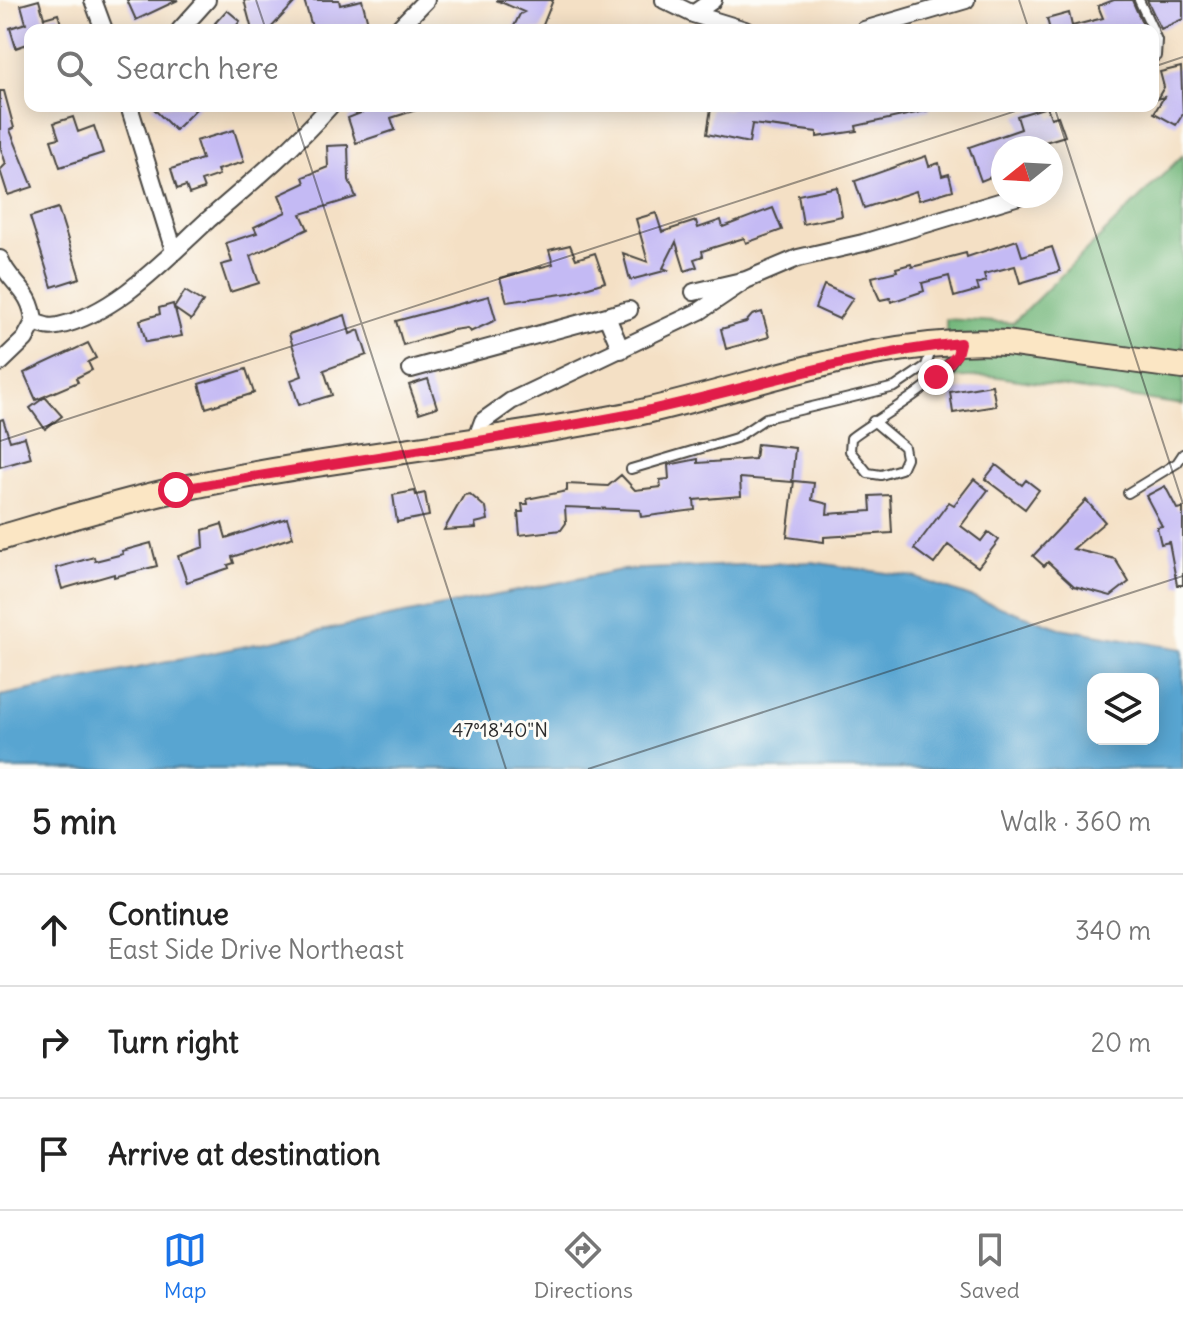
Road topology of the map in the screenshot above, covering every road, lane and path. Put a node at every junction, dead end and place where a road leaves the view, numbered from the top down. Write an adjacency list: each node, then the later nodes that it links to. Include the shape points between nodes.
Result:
1 (93, 0): 9 (street)
2 (207, 0): 10 (street)
3 (426, 0): 11 (street)
4 (664, 0): 8 (street)
5 (713, 0): 8 (street)
6 (966, 0): 13 (street)
7 (1139, 0): 14 (lane)
8 (693, 14): 12 (street)
9 (102, 24)
10 (185, 24)
11 (403, 24)
12 (726, 24)
13 (884, 24)
14 (1150, 24)
15 (131, 112): 18 (street)
16 (324, 112): 18 (street)
17 (991, 204): 20 (street, via 798,258)
18 (174, 251): 24 (street, via 91,313 61,325)
19 (1, 266): 24 (street, via 23,289 34,308)
20 (746, 280): 21 (street); 27 (street, via 729,295)
21 (694, 292)
22 (629, 310): 23 (street)
23 (607, 317): 27 (street); 30 (street)
24 (34, 322): 28 (street)
25 (960, 343): 26 (main road); 29 (main road, via 1006,343); 31 (lane, via 957,355 936,377)
26 (932, 346): 32 (main road, via 824,365 630,414); 34 (lane, via 926,366 895,387 766,418 736,438)
27 (621, 350): 32 (street, via 488,415)
28 (0, 363)
29 (1183, 367)
30 (411, 369)
31 (873, 421): 31 (lane, via 851,438 855,462 868,473 881,475 901,469 904,447)
32 (476, 440): 36 (main road, via 176,490)
33 (1183, 454): 35 (lane)
34 (631, 469)
35 (1128, 493)
36 (0, 538)

